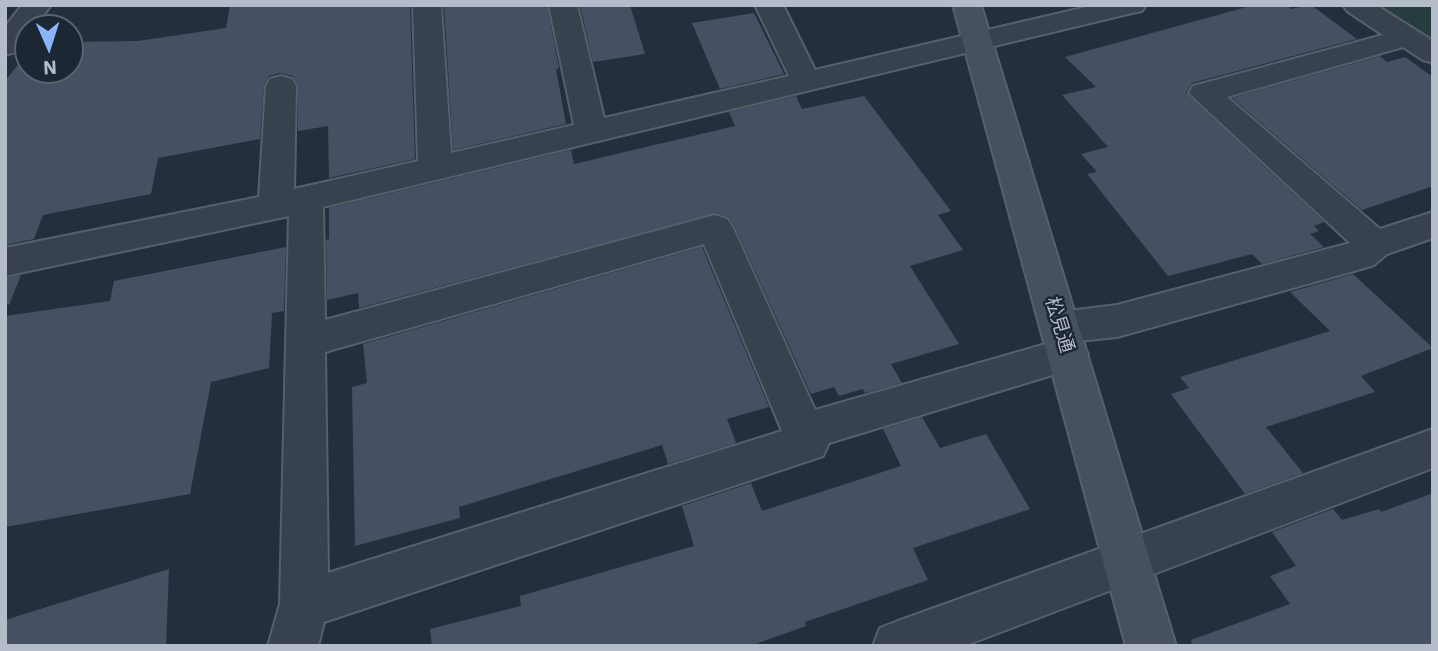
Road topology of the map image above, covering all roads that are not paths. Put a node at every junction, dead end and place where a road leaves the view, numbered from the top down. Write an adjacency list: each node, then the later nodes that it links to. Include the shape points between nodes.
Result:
1 (37, 5): 9 (street)
2 (428, 5): 14 (street)
3 (563, 5): 13 (street)
4 (769, 5): 11 (street)
5 (967, 5): 8 (street, 松見通)
6 (1132, 5): 8 (street)
7 (1357, 5): 10 (street)
8 (977, 41): 11 (street); 20 (street, 松見通)
9 (5, 46)
10 (1420, 46): 17 (street, via 1204,93)
11 (807, 83): 13 (street)
12 (281, 86): 15 (street)
13 (592, 133): 14 (street)
14 (435, 169): 15 (street)
15 (291, 202): 18 (street); 19 (street)
16 (1433, 225): 17 (street)
17 (1374, 244): 20 (street, via 1361,255 1117,321)
18 (5, 262)
19 (307, 341): 21 (street, via 715,228); 24 (street)
20 (1064, 341): 21 (street); 23 (street, 松見通)
21 (804, 432): 24 (street, via 808,442)
22 (1433, 448): 23 (street)
23 (1127, 562): 26 (street); 27 (street, 松見通)
24 (304, 604): 25 (street)
25 (293, 646)
26 (898, 646)
27 (1151, 646)

